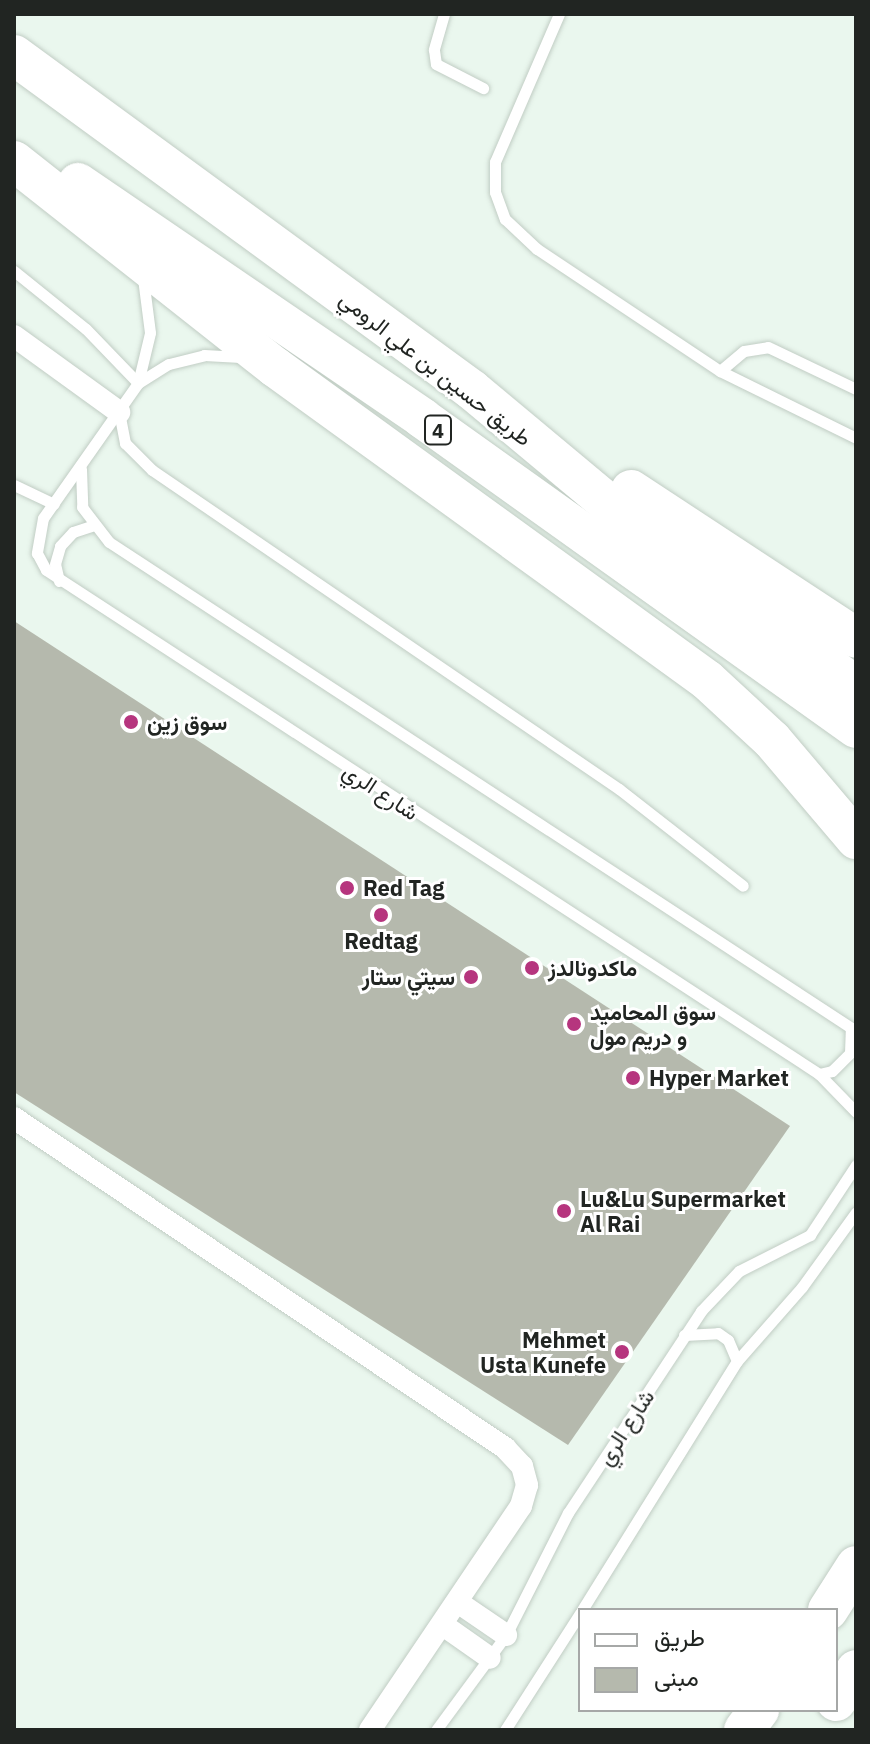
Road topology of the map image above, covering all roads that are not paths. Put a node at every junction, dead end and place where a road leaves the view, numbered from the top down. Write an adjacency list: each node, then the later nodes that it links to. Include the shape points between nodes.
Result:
1 (444, 14): 4 (lane, via 434,50 436,64)
2 (559, 14): 11 (lane, via 499,148 494,177 499,206 525,240)
3 (14, 55): 14 (highway, طريق حسين بن علي الرومي / 4)
4 (483, 88)
5 (14, 141): 24 (highway, طريق حسين بن علي الرومي / 4, via 422,418)
6 (14, 161): 7 (highway)
7 (136, 259): 10 (highway); 12 (lane, شارع الري, via 145,283 150,333)
8 (14, 271): 12 (lane, via 86,329)
9 (14, 336): 15 (street)
10 (275, 367): 12 (lane, شارع الري, via 240,356 204,355 169,364); 25 (highway, via 707,680)
11 (720, 371): 13 (lane, via 744,351 768,347); 16 (lane)
12 (138, 383): 15 (lane, شارع الري)
13 (856, 389)
14 (472, 390): 22 (highway); 23 (highway, طريق حسين بن علي الرومي / 4, via 616,510)
15 (119, 412): 17 (lane, شارع الري); 27 (lane, via 129,450 152,470 629,796)
16 (856, 438)
17 (82, 467): 19 (lane, شارع الري); 20 (lane, via 81,497)
18 (14, 485): 19 (lane)
19 (54, 504): 21 (lane, شارع الري, via 36,535 37,553)
20 (92, 526): 21 (lane, via 73,532 60,546 55,564); 28 (lane)
21 (59, 582): 29 (lane, شارع الري)
22 (856, 638)
23 (856, 686)
24 (856, 728)
25 (844, 810): 26 (highway)
26 (856, 839)
27 (743, 886)
28 (854, 1029): 29 (lane, via 850,1053 832,1071)
29 (819, 1074): 30 (lane, شارع الري)
30 (856, 1112)
31 (14, 1118): 37 (street, via 515,1456 527,1485 521,1506)
32 (856, 1165): 34 (lane, شارع الري, via 810,1235 739,1271)
33 (856, 1212): 35 (lane, via 802,1287)
34 (684, 1335): 35 (lane, via 718,1333); 42 (lane, شارع الري, via 568,1513)
35 (737, 1361): 38 (lane)
36 (856, 1566): 39 (highway)
37 (459, 1603): 41 (street); 42 (street)
38 (583, 1608)
39 (829, 1608)
40 (578, 1616): 50 (lane)
41 (443, 1625): 43 (street); 48 (street)
42 (506, 1635): 43 (lane, شارع الري)
43 (490, 1658): 49 (lane, شارع الري)
44 (856, 1670): 45 (highway)
45 (838, 1698)
46 (758, 1712): 51 (highway)
47 (829, 1712): 52 (highway)
48 (370, 1730)
49 (436, 1730)
50 (505, 1730)
51 (744, 1730)
52 (817, 1730)

